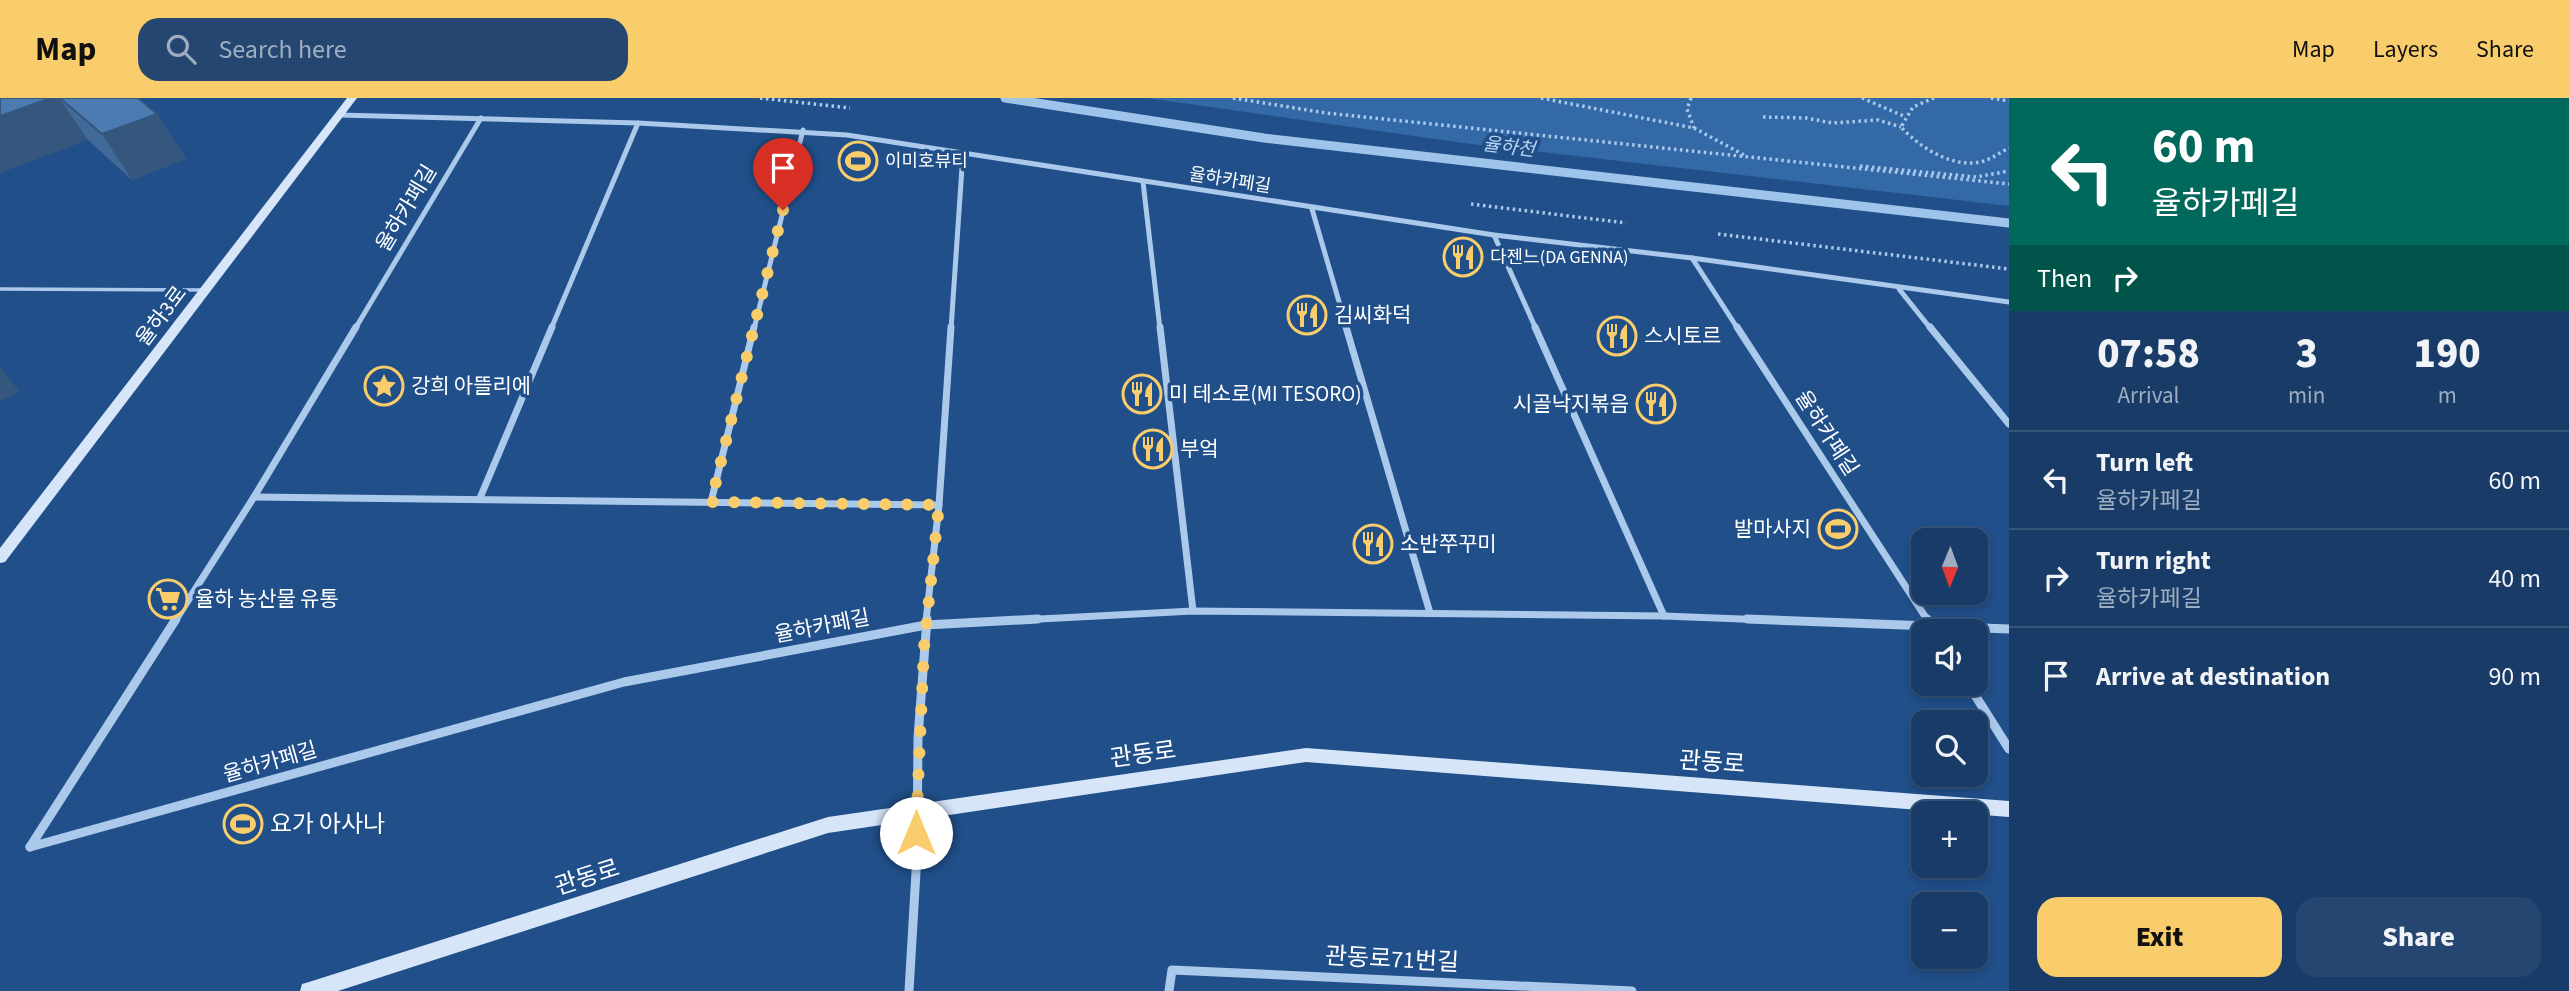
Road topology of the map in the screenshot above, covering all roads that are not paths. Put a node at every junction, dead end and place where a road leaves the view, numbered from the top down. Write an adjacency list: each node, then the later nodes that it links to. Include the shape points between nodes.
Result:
1 (352, 98): 2 (street, 율하3로)
2 (339, 115): 3 (street, 율하카페길); 13 (street, 율하3로)
3 (481, 118): 4 (street, 율하카페길); 16 (street, 율하카페길)
4 (638, 123): 5 (street, 율하카페길); 17 (street)
5 (803, 130): 6 (street, 율하카페길); 18 (street)
6 (963, 153): 7 (street, 율하카페길); 19 (street)
7 (1143, 182): 8 (street, 율하카페길); 21 (street)
8 (1312, 209): 9 (street, 율하카페길); 22 (street)
9 (1493, 235): 10 (street, 율하카페길); 23 (street)
10 (1692, 258): 12 (street, 율하카페길); 24 (street, 율하카페길)
11 (0, 289): 13 (lane)
12 (1898, 289): 14 (street, 율하카페길); 15 (street)
13 (205, 290): 20 (street, 율하3로)
14 (2009, 302)
15 (2009, 424)
16 (254, 497): 17 (street); 25 (street, 율하카페길, via 30,846 624,682)
17 (480, 498): 18 (street)
18 (711, 502): 19 (street)
19 (939, 505): 25 (street)
20 (0, 558)
21 (1193, 611): 22 (street); 25 (street)
22 (1430, 613): 23 (street)
23 (1664, 615): 26 (street)
24 (1927, 619)
25 (926, 625): 32 (street)
26 (1911, 628)
27 (1988, 629): 28 (street)
28 (2009, 629)
29 (1976, 696): 30 (street)
30 (2009, 748)
31 (2009, 809): 32 (street, 관동로, via 1306,755)
32 (916, 812): 33 (street, 관동로, via 828,825); 34 (street)
33 (309, 991)
34 (909, 991)
35 (1169, 991): 36 (street, 관동로71번길, via 1172,970)
36 (1632, 991)

